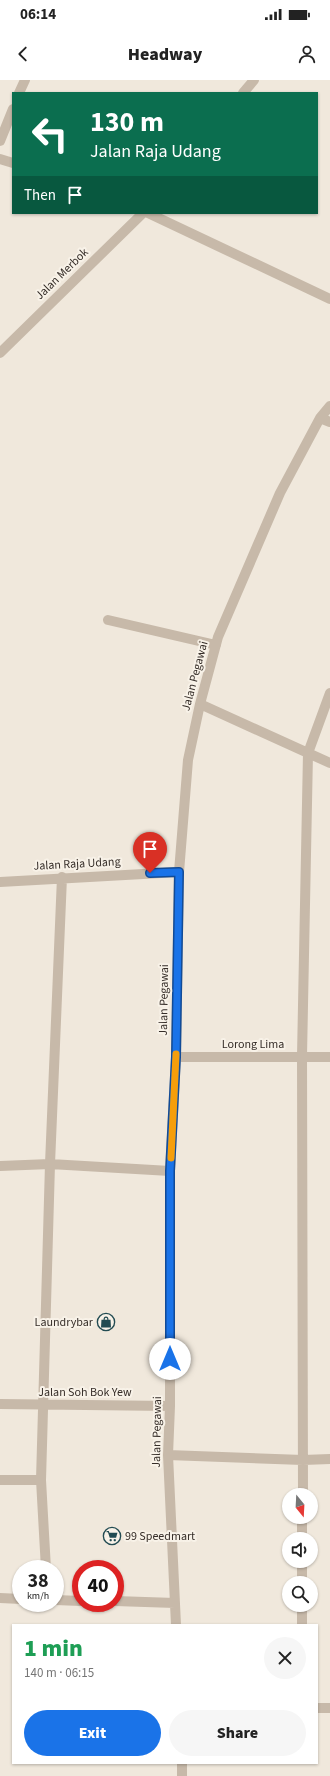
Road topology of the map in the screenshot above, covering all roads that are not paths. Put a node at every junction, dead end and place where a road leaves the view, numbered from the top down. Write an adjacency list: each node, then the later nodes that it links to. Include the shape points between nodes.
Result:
1 (25, 80): 3 (street)
2 (254, 80): 4 (street)
3 (19, 92)
4 (244, 92)
5 (12, 111): 6 (street)
6 (0, 141)
7 (0, 159): 8 (street)
8 (12, 164)
9 (142, 214): 12 (street, Jalan Merbok)
10 (150, 214): 11 (street)
11 (330, 300)
12 (0, 353)
13 (330, 406): 14 (street, Jalan Pegawai)
14 (320, 418): 15 (street); 17 (street, Jalan Pegawai, via 280,493)
15 (330, 422)
16 (108, 620): 17 (street)
17 (216, 645): 19 (street, Jalan Pegawai)
18 (330, 693): 20 (street)
19 (200, 704): 20 (street); 22 (street, Jalan Pegawai, via 188,760)
20 (308, 753): 21 (street); 25 (street)
21 (330, 763)
22 (179, 872): 23 (street, Jalan Raja Udang); 26 (street, Jalan Pegawai)
23 (62, 878): 24 (street, Jalan Raja Udang); 28 (street)
24 (0, 882)
25 (302, 1056): 26 (street, Lorong Lima); 27 (street, Lorong Lima); 36 (street)
26 (176, 1057): 30 (street, Jalan Pegawai)
27 (330, 1057)
28 (50, 1164): 29 (street); 30 (street); 32 (street)
29 (0, 1166)
30 (170, 1171): 33 (street, Jalan Pegawai)
31 (0, 1404): 32 (street, Jalan Soh Bok Yew)
32 (43, 1405): 33 (street, Jalan Soh Bok Yew); 38 (street)
33 (170, 1406): 34 (street, Jalan Pegawai)
34 (168, 1455): 36 (street); 44 (street, Jalan Pegawai)
35 (330, 1459): 36 (street)
36 (303, 1460): 39 (street)
37 (0, 1480): 38 (street)
38 (41, 1480): 40 (street)
39 (302, 1488)
40 (45, 1560)
41 (0, 1598): 42 (street)
42 (12, 1599)
43 (124, 1602): 44 (street)
44 (175, 1603): 46 (street, Jalan Pegawai)
45 (302, 1612): 47 (street)
46 (176, 1624)
47 (302, 1624)
48 (318, 1708): 49 (street)
49 (330, 1708)
50 (182, 1764): 51 (street)
51 (182, 1776)

